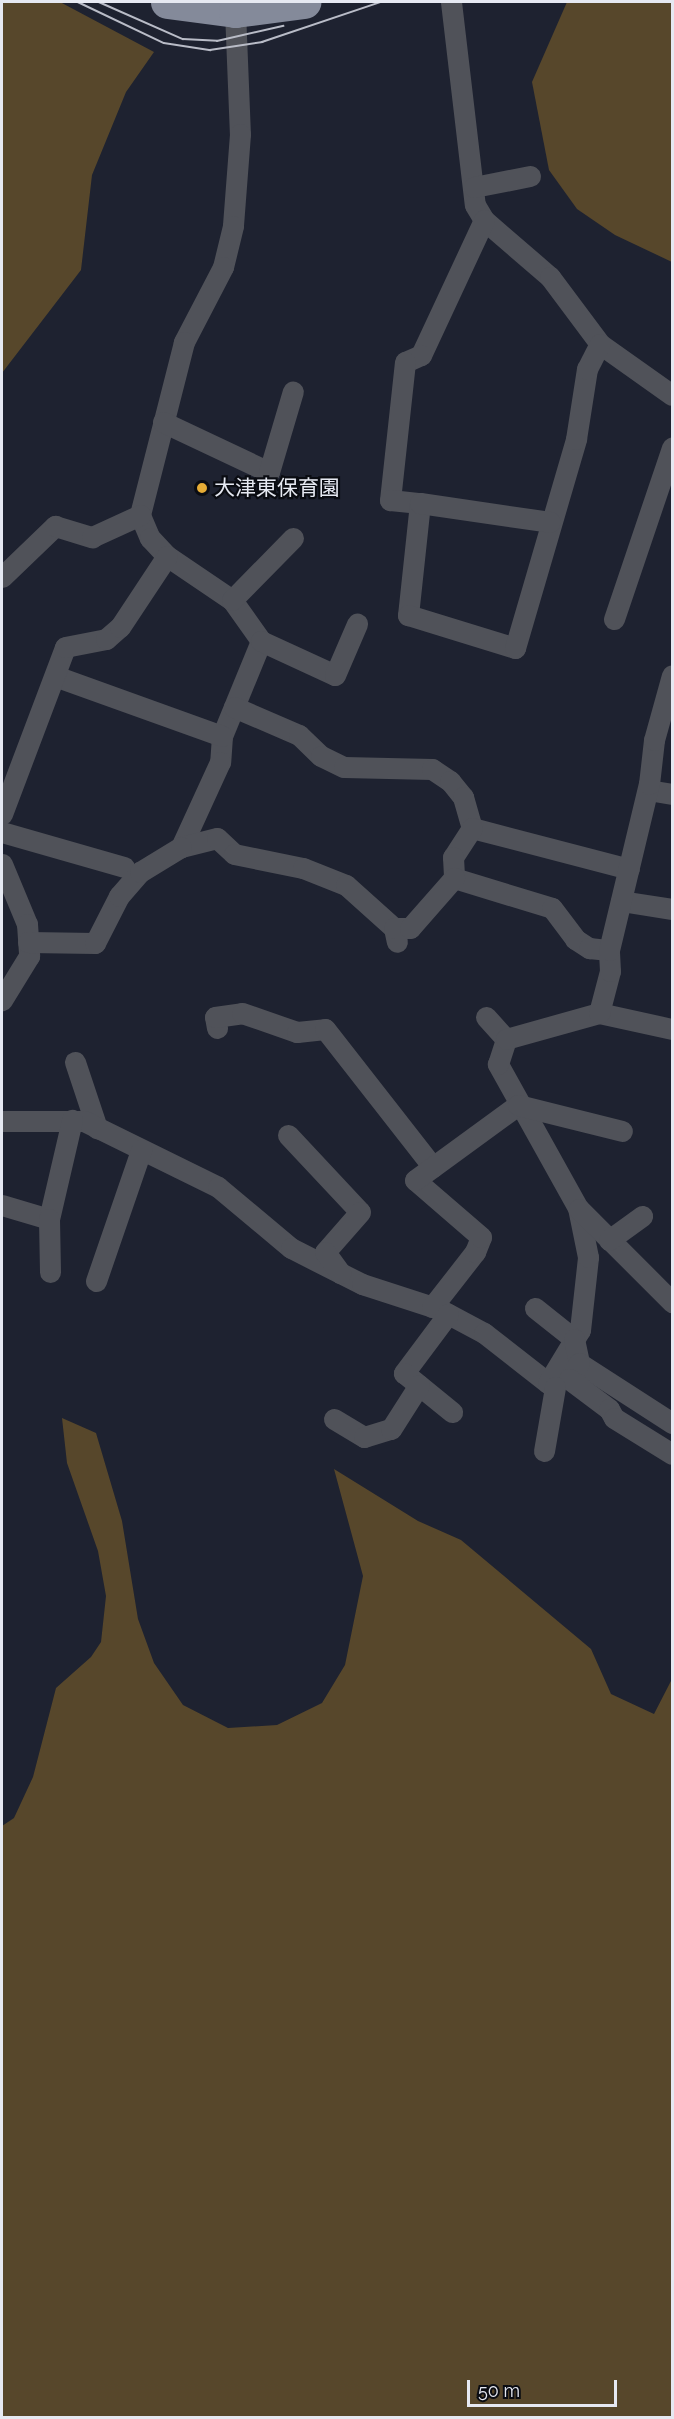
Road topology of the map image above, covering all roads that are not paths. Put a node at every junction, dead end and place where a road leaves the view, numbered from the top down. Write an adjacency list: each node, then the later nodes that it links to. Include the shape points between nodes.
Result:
1 (167, 2): 4 (highway)
2 (304, 2): 4 (highway)
3 (451, 2): 6 (street)
4 (235, 11): 11 (street, via 240,134 233,226 223,267 184,342)
5 (530, 176): 6 (street)
6 (474, 187): 7 (street, via 475,205)
7 (484, 220): 8 (street, via 550,277); 13 (street, via 421,355 405,362 390,500)
8 (600, 344): 10 (street); 15 (street, via 587,369 576,439)
9 (293, 391): 11 (street, via 269,472)
10 (672, 395)
11 (163, 422): 14 (street)
12 (672, 448): 20 (street)
13 (420, 503): 15 (street); 15 (street, via 408,615 515,648)
14 (140, 515): 17 (street, via 150,538); 18 (street, via 92,537 55,526)
15 (550, 522)
16 (293, 538): 19 (street)
17 (167, 556): 19 (street); 23 (street, via 120,627 106,639 65,647)
18 (2, 577)
19 (232, 600): 22 (street)
20 (614, 619)
21 (357, 624): 22 (street, via 335,675)
22 (261, 641): 25 (street)
23 (55, 676): 26 (street); 29 (street)
24 (671, 684): 27 (street)
25 (234, 707): 26 (street); 30 (street, via 299,735 321,756 344,767 432,769 450,781 463,797)
26 (222, 736): 32 (street, via 220,762)
27 (648, 790): 28 (street); 35 (street)
28 (672, 794)
29 (2, 814)
30 (471, 828): 35 (street); 36 (street, via 453,857)
31 (2, 832): 34 (street)
32 (181, 848): 36 (street, via 218,838 234,854 303,868 346,885 395,935 410,928); 39 (street, via 140,872 119,896 95,943)
33 (2, 864): 39 (street, via 27,924)
34 (123, 867)
35 (629, 869): 37 (street)
36 (454, 878): 40 (street, via 552,908 575,939 589,948)
37 (621, 901): 38 (street); 40 (street)
38 (672, 909)
39 (28, 942): 41 (street, via 29,956)
40 (609, 950): 42 (street, via 610,971)
41 (2, 1000)
42 (600, 1014): 45 (street); 46 (street)
43 (486, 1017): 46 (street)
44 (218, 1028): 55 (street, via 215,1017 242,1013 297,1032 325,1029)
45 (672, 1029)
46 (506, 1039): 48 (street, via 498,1064)
47 (75, 1062): 51 (street)
48 (518, 1105): 52 (street); 55 (street); 57 (street)
49 (72, 1120): 50 (street); 51 (street); 59 (street)
50 (2, 1121)
51 (97, 1128): 54 (street)
52 (622, 1131)
53 (288, 1135): 62 (street, via 360,1212 325,1252)
54 (141, 1149): 62 (street, via 218,1187 291,1248); 63 (street)
55 (433, 1167): 66 (street, via 415,1180 481,1237)
56 (2, 1205): 59 (street)
57 (578, 1208): 60 (street); 67 (street, via 588,1257 580,1330)
58 (642, 1215): 60 (street)
59 (49, 1219): 61 (street)
60 (609, 1240): 64 (street)
61 (50, 1272)
62 (340, 1273): 66 (street)
63 (96, 1281)
64 (672, 1302)
65 (535, 1308): 67 (street)
66 (440, 1310): 69 (street, via 404,1373); 70 (street, via 484,1333)
67 (574, 1339): 68 (street); 70 (street)
68 (579, 1363): 72 (street, via 569,1380 609,1409); 74 (street)
69 (419, 1385): 71 (street); 73 (street, via 391,1429 364,1437)
70 (551, 1385): 72 (street); 75 (street)
71 (452, 1412)
72 (614, 1418): 76 (street)
73 (334, 1419)
74 (672, 1423)
75 (544, 1451)
76 (672, 1454)

